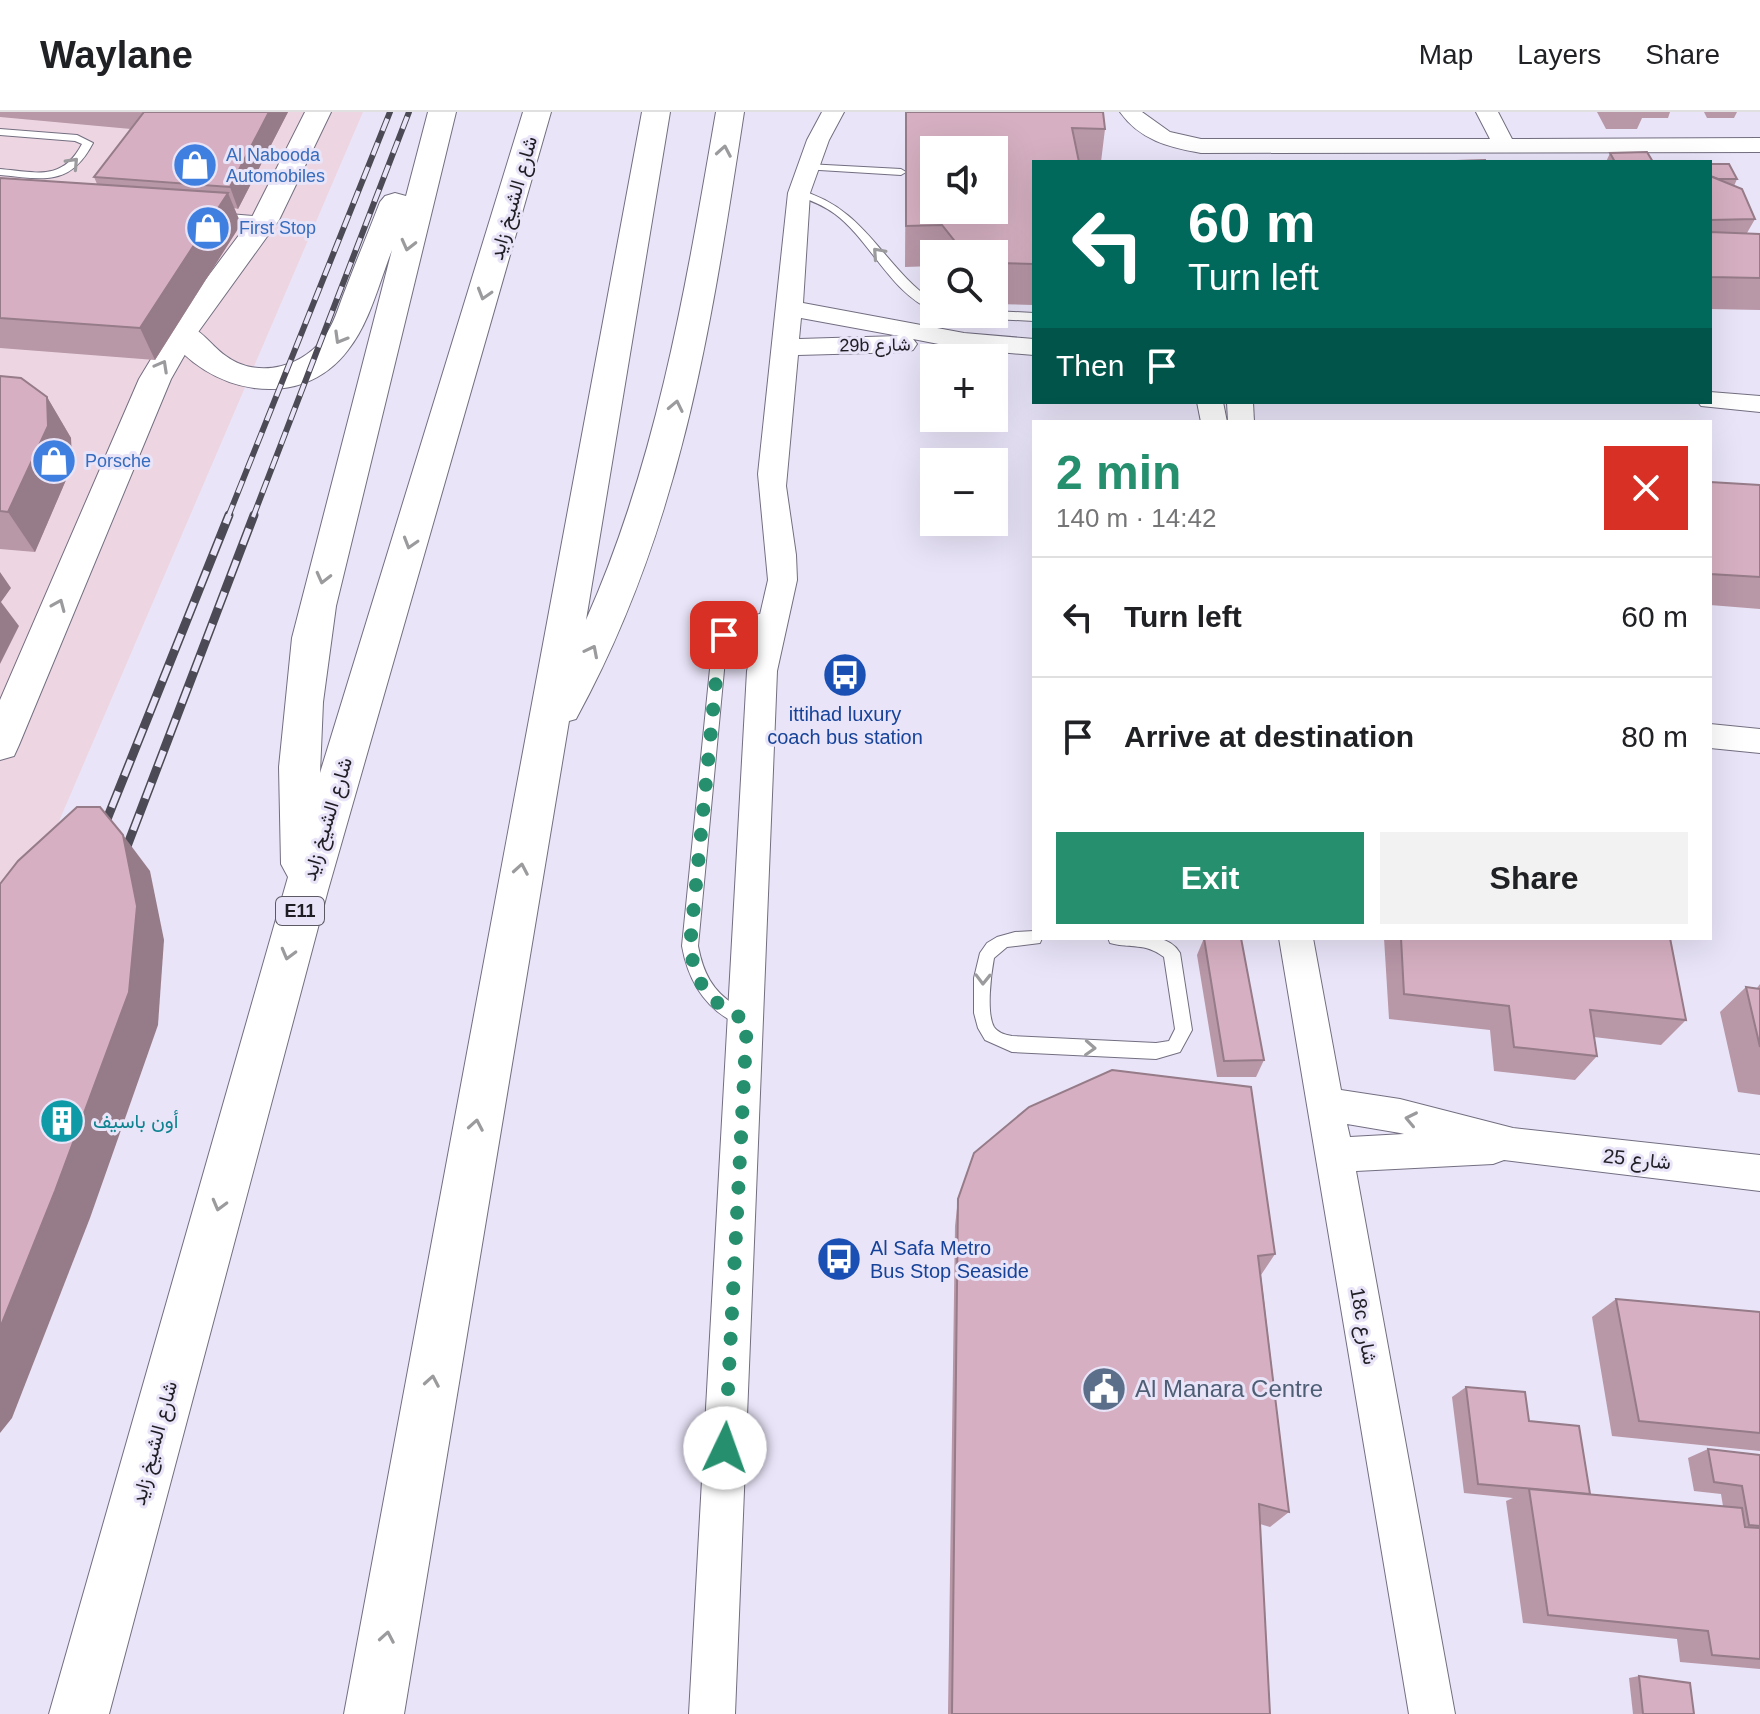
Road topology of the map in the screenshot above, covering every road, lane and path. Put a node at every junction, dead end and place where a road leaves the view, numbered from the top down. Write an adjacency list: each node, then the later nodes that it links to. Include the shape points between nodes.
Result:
1 (318, 112): 18 (street)
2 (537, 112): 34 (highway, شارع الشيخ زايد / E11, one-way to 34)
3 (656, 112): 33 (highway)
4 (730, 112): 33 (highway, one-way to 4, via 596,644 654,488 687,355)
5 (833, 112): 16 (street)
6 (1131, 112): 11 (street, via 1156,135 1201,146)
7 (1471, 112): 11 (street)
8 (1487, 112): 12 (street)
9 (442, 114): 23 (highway, one-way to 23, via 403,182 345,331 320,362 271,379 245,378 224,370); 34 (highway, one-way to 34, via 307,658 299,768)
10 (0, 132): 14 (lane, one-way to 10, via 63,174 88,143)
11 (1480, 147): 12 (street)
12 (1505, 147): 13 (street)
13 (1753, 147)
14 (0, 172)
15 (901, 172): 16 (lane)
16 (803, 180): 19 (lane, one-way to 16, via 834,205); 20 (street)
17 (203, 215): 18 (lane)
18 (265, 220): 23 (street)
19 (920, 297)
20 (790, 308): 24 (street, 29b شارع); 25 (street)
21 (1008, 316): 22 (lane)
22 (1032, 317)
23 (182, 333): 32 (street, one-way to 23, via 138,416)
24 (964, 341): 25 (street, 29b شارع); 26 (street, 29b شارع)
25 (785, 347): 29 (street, via 771,495 783,563)
26 (1032, 347)
27 (1712, 400): 28 (street)
28 (1760, 404)
29 (776, 617): 38 (street, via 762,671); 38 (lane, via 738,624 724,635 719,649 690,946 693,969 705,991 723,1009)
30 (1712, 736): 31 (street)
31 (1760, 741)
32 (0, 745)
33 (542, 745): 44 (highway, one-way to 33)
34 (306, 890): 43 (highway, شارع الشيخ زايد / E11, one-way to 43)
35 (1032, 938): 36 (lane, one-way to 36, via 1006,940 984,960 983,1014 990,1035 1012,1044 1156,1051 1174,1047 1184,1030 1172,953)
36 (1154, 940)
37 (1296, 940): 39 (street, 18c شارع)
38 (747, 1021): 45 (street)
39 (1325, 1104): 40 (street, شارع 25, one-way to 39, via 1400,1116); 41 (street, 18c شارع)
40 (1513, 1145): 41 (street, شارع 25); 42 (street, شارع 25)
41 (1334, 1155): 46 (street, 18c شارع)
42 (1760, 1173)
43 (79, 1714)
44 (374, 1714)
45 (712, 1714)
46 (1432, 1714)

